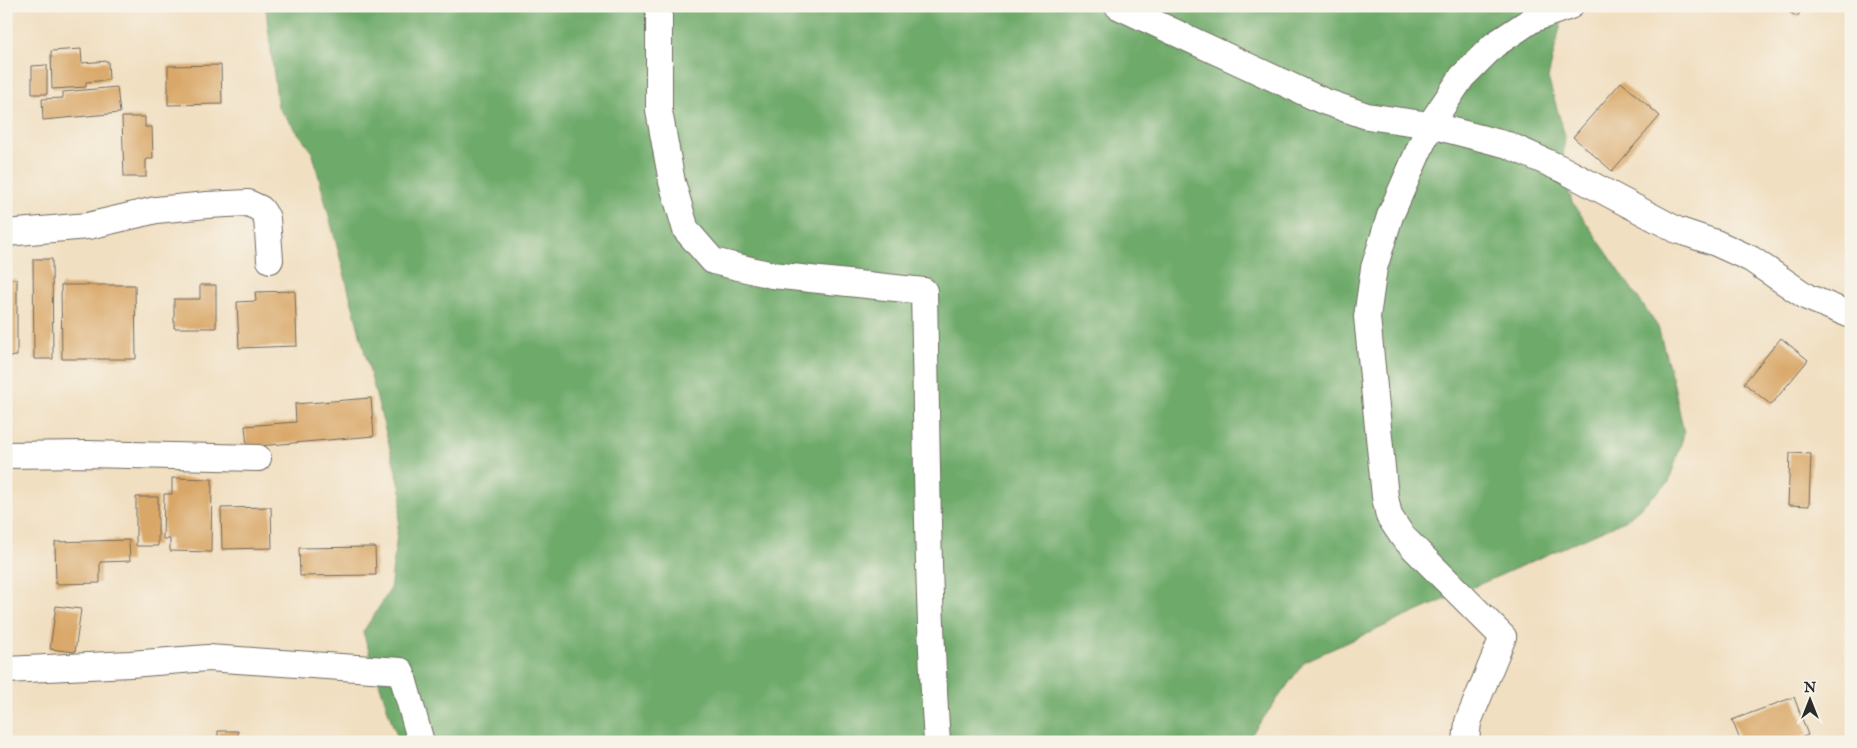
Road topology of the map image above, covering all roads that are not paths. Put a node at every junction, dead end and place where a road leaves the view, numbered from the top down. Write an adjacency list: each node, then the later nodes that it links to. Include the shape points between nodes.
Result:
1 (659, 6): 12 (street, via 659,111 672,182 686,230 713,261 772,275 924,291 932,672)
2 (1118, 6): 4 (street, via 1323,101 1367,116)
3 (1570, 6): 4 (street, via 1533,19 1494,45 1462,77)
4 (1430, 125): 7 (street, via 1508,145 1562,169 1677,230 1751,259 1807,297); 13 (street, via 1390,216 1374,268 1367,317 1389,516 1403,537 1503,637 1468,722)
5 (6, 233): 6 (street, via 88,226 156,210 248,203 261,209 267,218)
6 (270, 260)
7 (1851, 315)
8 (6, 455): 9 (street)
9 (258, 458)
10 (6, 670): 11 (street, via 208,658 401,671)
11 (421, 742)
12 (937, 742)
13 (1466, 742)

